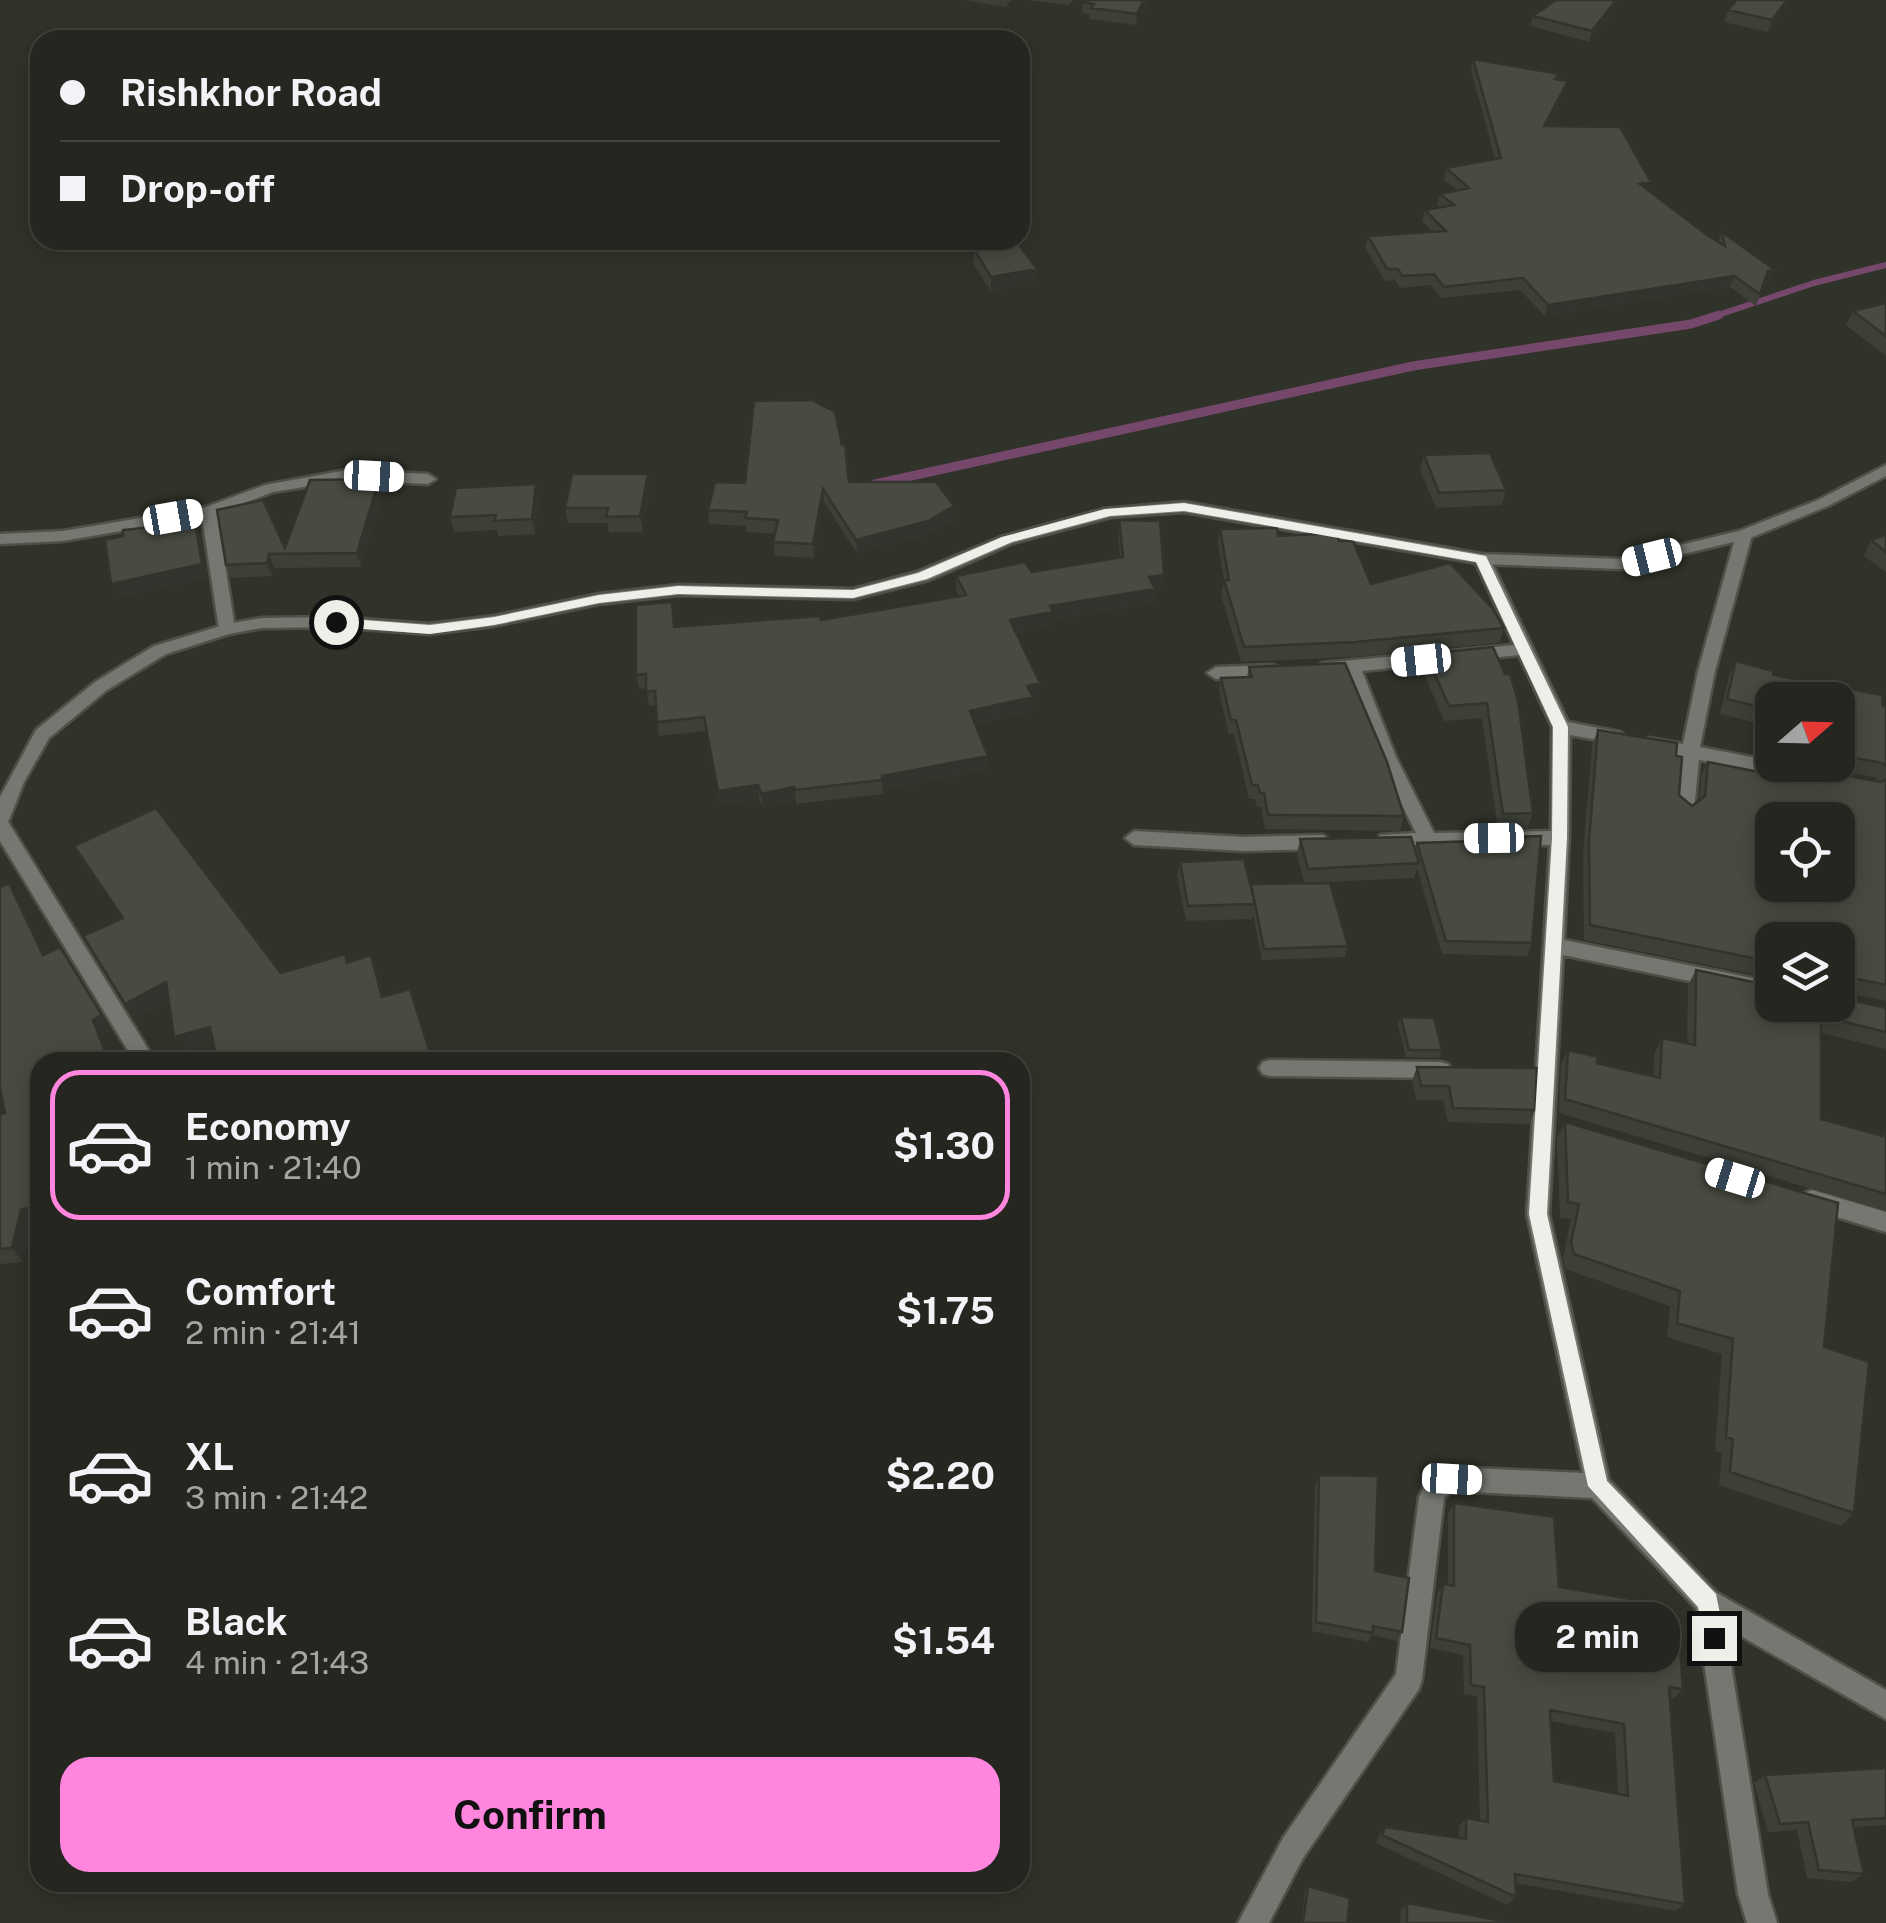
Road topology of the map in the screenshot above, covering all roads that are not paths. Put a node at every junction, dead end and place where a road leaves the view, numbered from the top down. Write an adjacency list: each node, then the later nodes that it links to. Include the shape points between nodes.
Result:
1 (1886, 470): 4 (street)
2 (428, 479): 3 (street, via 347,475 270,488)
3 (209, 510): 5 (street); 7 (street)
4 (1744, 534): 6 (street, via 1621,564); 12 (street)
5 (0, 540)
6 (1482, 559): 7 (street, via 1184,507 1092,516 853,594 678,590 430,630 336,622); 8 (street)
7 (227, 629): 15 (street, via 160,650 42,734)
8 (1524, 650): 9 (street); 11 (street)
9 (1352, 668): 10 (street); 18 (street)
10 (1216, 673)
11 (1560, 727): 12 (street); 17 (street)
12 (1687, 751): 13 (street); 14 (street)
13 (1755, 764)
14 (1684, 810)
15 (0, 823): 23 (street)
16 (1134, 838): 20 (street)
17 (1560, 838): 18 (street); 21 (street)
18 (1428, 839): 19 (street)
19 (1373, 840)
20 (1336, 842)
21 (1554, 945): 22 (street); 28 (street, via 1538,1071 1556,1125 1538,1214)
22 (1755, 986)
23 (140, 1052)
24 (1270, 1068): 25 (street)
25 (1468, 1070)
26 (1792, 1194): 27 (street)
27 (1886, 1222)
28 (1598, 1486): 29 (street); 31 (street, via 1439,1483 1409,1679 1293,1848)
29 (1708, 1602): 30 (street); 32 (street)
30 (1886, 1704)
31 (1252, 1923)
32 (1762, 1923)

